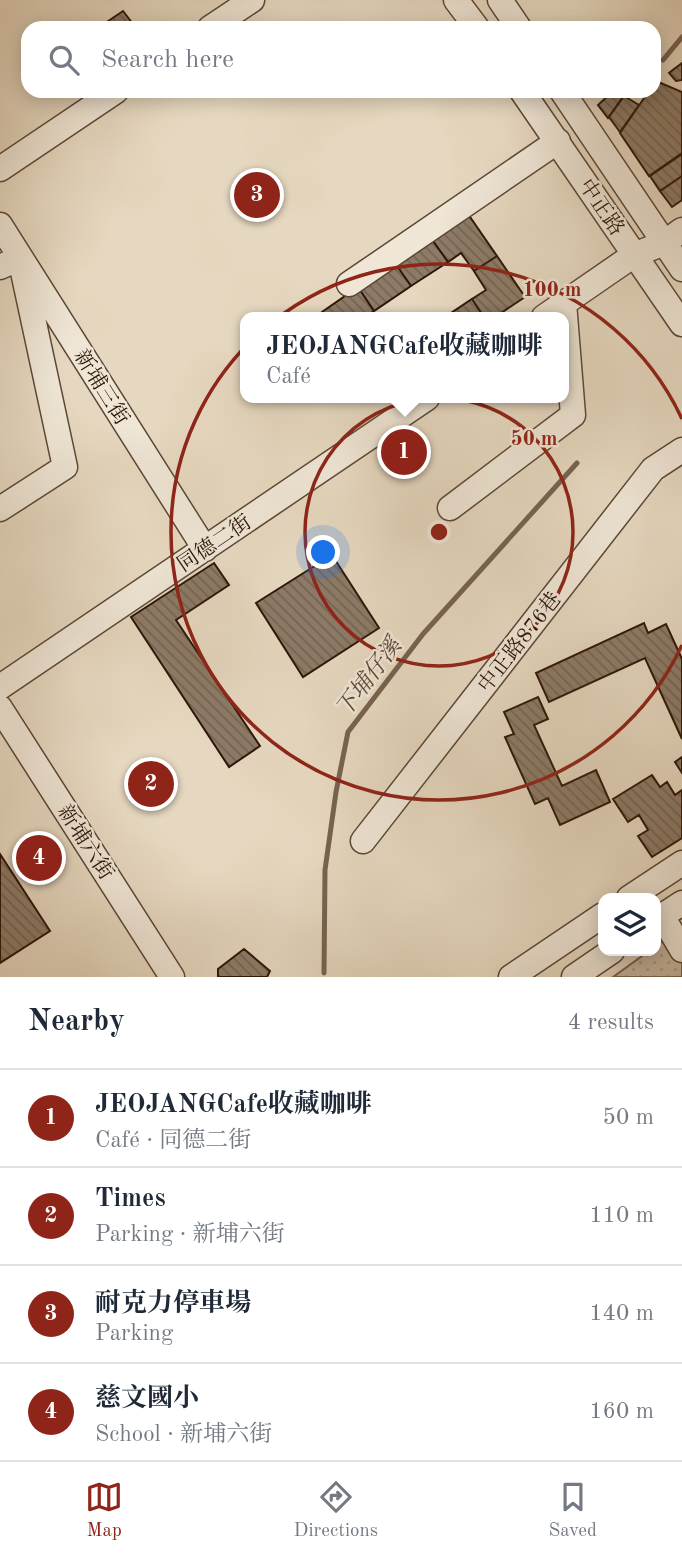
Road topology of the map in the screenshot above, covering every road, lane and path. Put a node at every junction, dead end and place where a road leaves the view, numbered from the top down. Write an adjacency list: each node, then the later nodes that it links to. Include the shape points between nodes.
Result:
1 (252, 0): 4 (street)
2 (456, 0): 5 (street)
3 (500, 0): 6 (street)
4 (220, 21)
5 (472, 21)
6 (514, 21)
7 (106, 98): 11 (street)
8 (527, 98): 10 (street, 中正路)
9 (567, 98): 13 (street, 中正路)
10 (558, 141): 14 (street, 中正路); 17 (street)
11 (0, 169)
12 (0, 225): 15 (street, 新埔三街)
13 (673, 236): 14 (street); 16 (street, 中正路)
14 (635, 255): 18 (street); 19 (street, 中正路)
15 (10, 262): 24 (street, via 65,467); 25 (street, 新埔三街)
16 (682, 269)
17 (349, 284)
18 (554, 310)
19 (682, 324)
20 (569, 393): 23 (street, via 573,415)
21 (420, 403): 25 (street, 同德二街)
22 (682, 450): 28 (street, 中正路876巷, via 653,469)
23 (450, 508)
24 (0, 509)
25 (205, 549): 26 (street, 同德二街)
26 (0, 687)
27 (0, 708): 35 (street, 新埔六街)
28 (363, 841)
29 (682, 863): 30 (street)
30 (637, 893)
31 (667, 913): 33 (street)
32 (598, 918): 36 (street)
33 (682, 950)
34 (605, 956): 37 (street)
35 (172, 977)
36 (511, 977)
37 (574, 977)

